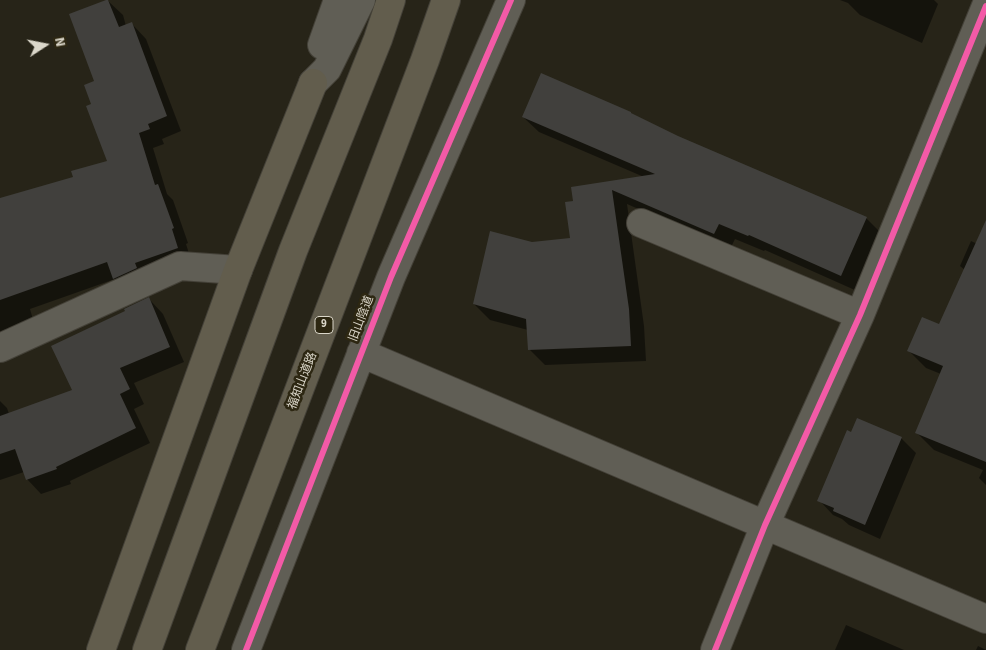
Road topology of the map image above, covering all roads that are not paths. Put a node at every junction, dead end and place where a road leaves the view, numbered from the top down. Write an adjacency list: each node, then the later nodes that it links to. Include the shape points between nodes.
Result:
1 (338, 0): 7 (street, via 324,37)
2 (361, 0): 7 (street, via 327,69)
3 (391, 0): 16 (highway, via 293,251)
4 (446, 0): 17 (highway, 福知山道路 / 9)
5 (511, 0): 12 (street, 旧山陰道, via 394,268)
6 (986, 6): 10 (street)
7 (313, 83): 9 (highway)
8 (641, 223): 10 (street)
9 (238, 270): 11 (street, via 180,266); 15 (highway)
10 (860, 315): 13 (street)
11 (0, 348)
12 (361, 353): 13 (street); 18 (street, 旧山陰道)
13 (765, 525): 14 (street); 19 (street)
14 (986, 619)
15 (101, 650)
16 (147, 650)
17 (200, 650)
18 (246, 650)
19 (715, 650)

